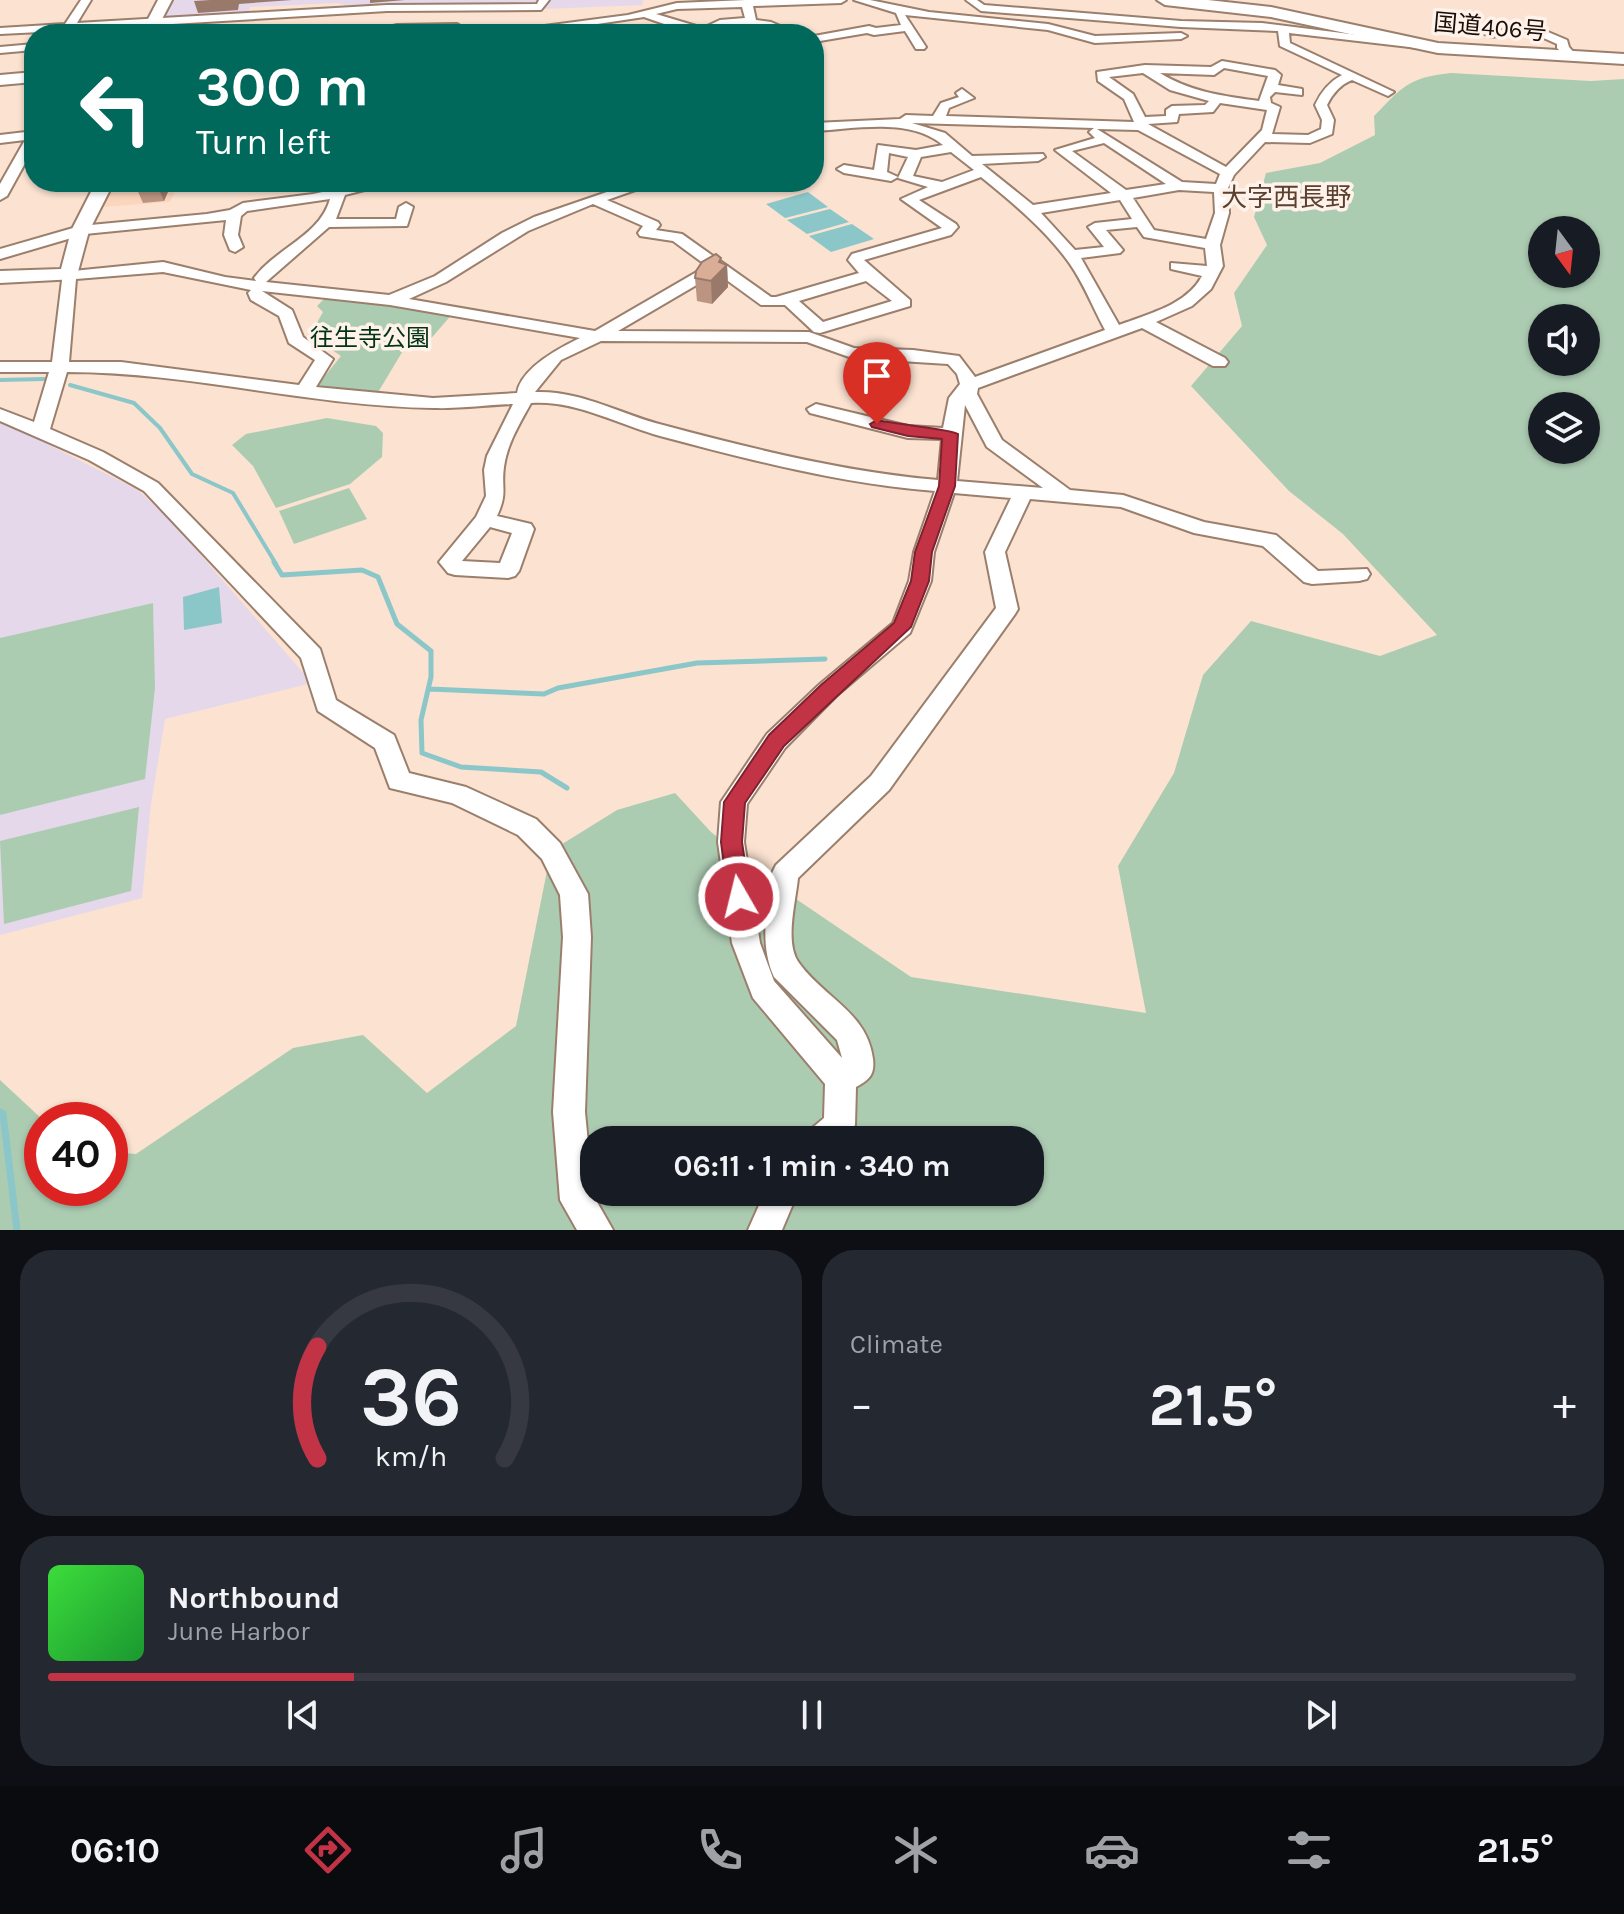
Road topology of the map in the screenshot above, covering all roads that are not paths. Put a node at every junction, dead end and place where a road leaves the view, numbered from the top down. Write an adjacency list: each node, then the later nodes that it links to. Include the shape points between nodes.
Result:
1 (86, 0): 17 (street)
2 (165, 0): 18 (main road)
3 (841, 0): 6 (street)
4 (859, 0): 13 (street)
5 (971, 0): 28 (street, via 981,8)
6 (788, 1): 10 (street)
7 (1175, 1): 36 (highway, 国道406号, via 1271,12)
8 (718, 2): 10 (street); 14 (street)
9 (542, 3): 12 (street); 23 (street)
10 (747, 3): 16 (street)
11 (387, 8): 12 (street); 15 (street); 21 (street)
12 (470, 8): 22 (street)
13 (896, 10): 28 (street, via 1051,27 1098,40 1207,35); 29 (street); 30 (street)
14 (644, 14): 24 (street); 25 (street)
15 (230, 17): 19 (street); 20 (street)
16 (749, 21): 26 (street); 27 (street)
17 (71, 24)
18 (155, 24)
19 (181, 24)
20 (226, 24)
21 (394, 24)
22 (456, 24)
23 (541, 24)
24 (618, 24)
25 (676, 24)
26 (718, 24)
27 (759, 24)
28 (1238, 26): 31 (street)
29 (843, 27)
30 (906, 28): 35 (street); 37 (street)
31 (1283, 30): 36 (street); 43 (street, via 1284,44)
32 (0, 31): 33 (street)
33 (24, 31)
34 (1491, 34): 40 (street, via 1529,27 1563,42)
35 (824, 37)
36 (1418, 45): 40 (highway, 国道406号)
37 (920, 47)
38 (24, 48): 39 (street)
39 (0, 50)
40 (1572, 57): 41 (highway, 国道406号)
41 (1624, 59)
42 (1145, 69): 46 (street, via 1214,71 1222,64 1271,73); 50 (street, via 1174,87); 54 (street, via 1101,75 1138,105)
43 (1353, 76): 48 (street); 59 (street, via 1325,96 1321,105 1327,131 1310,139)
44 (24, 78): 45 (main road)
45 (0, 80)
46 (1272, 88): 47 (street); 51 (street, via 1264,97)
47 (1298, 92)
48 (1388, 92)
49 (962, 93): 52 (street, via 968,98 944,104)
50 (1217, 99): 51 (street); 54 (street, via 1209,109 1172,110 1173,119)
51 (1270, 106): 59 (street, via 1268,131)
52 (939, 119): 53 (street); 55 (street)
53 (899, 123): 56 (street); 62 (street)
54 (1140, 123): 55 (street); 71 (street)
55 (1084, 125): 61 (street)
56 (824, 127)
57 (979, 134): 62 (street)
58 (24, 136): 60 (street)
59 (1261, 138): 71 (street)
60 (0, 139)
61 (1106, 139): 73 (street); 79 (street, via 1062,150)
62 (949, 142): 63 (street); 65 (street)
63 (916, 154): 69 (street, via 883,148); 70 (street)
64 (1038, 157): 65 (street)
65 (970, 160): 68 (street)
66 (24, 163): 78 (street)
67 (844, 169): 69 (street)
68 (982, 172): 72 (street); 82 (street)
69 (880, 176): 70 (street)
70 (905, 178): 72 (street)
71 (1225, 180): 73 (street); 87 (street)
72 (943, 186): 95 (street, via 908,199 951,227 857,257)
73 (1179, 186): 79 (street)
74 (100, 192): 86 (main road)
75 (335, 192): 83 (street, via 267,199)
76 (339, 192): 85 (street)
77 (620, 192): 80 (street)
78 (0, 196)
79 (1125, 196): 82 (street); 84 (street)
80 (595, 200): 91 (street, via 653,225 645,233 677,237); 98 (street, via 509,234 456,272)
81 (406, 207): 85 (street, via 402,223)
82 (1030, 210): 90 (street)
83 (234, 214): 86 (street); 88 (street)
84 (1141, 222): 87 (street, via 1149,234); 90 (street, via 1095,227 1115,250)
85 (325, 223): 106 (street, via 273,263 259,286 286,313 295,339 324,359)
86 (80, 230): 89 (street); 94 (main road)
87 (1212, 245): 93 (street)
88 (235, 247)
89 (2, 253): 96 (street)
90 (1070, 255): 100 (street)
91 (719, 266): 97 (street, via 759,298); 101 (street)
92 (1176, 266): 93 (street)
93 (1211, 273): 99 (street, via 1203,289 1186,303)
94 (69, 275): 96 (main road); 98 (street, via 163,267 225,282); 103 (street)
95 (869, 275): 97 (street); 97 (street, via 904,303 820,328)
96 (2, 277)
97 (788, 299)
98 (390, 300): 101 (street)
99 (1143, 322): 100 (street); 102 (street)
100 (1114, 332): 105 (street)
101 (598, 336): 105 (street, via 809,337 852,353 953,360); 107 (street, via 555,356 526,388)
102 (1219, 362)
103 (60, 365): 104 (street); 106 (street, via 121,367); 110 (street)
104 (0, 367)
105 (969, 385): 111 (street, via 958,398); 114 (street, via 968,394 994,443)
106 (304, 391): 107 (street, via 433,403)
107 (526, 396): 112 (street, via 560,396 741,452); 115 (street, via 497,456 496,496)
108 (816, 409): 111 (street, via 908,432)
109 (0, 414): 110 (street)
110 (41, 430): 120 (street, via 151,487 312,655 326,705 385,742 399,781 457,794 527,827 551,851 574,894 569,1112 577,1200)
111 (950, 434): 112 (street)
112 (947, 486): 113 (street); 117 (street, via 902,627 776,741 734,802 731,842 746,943 763,989)
113 (1024, 491): 114 (street); 117 (street, via 995,552 1007,609 880,783 785,873 778,936 784,968 848,1030 856,1045 859,1069)
114 (1065, 494): 116 (street, via 1123,501 1201,528 1269,540 1312,577)
115 (485, 519)
116 (1359, 574)
117 (841, 1079): 118 (street)
118 (838, 1126)
119 (776, 1206): 121 (street)
120 (596, 1230)
121 (765, 1230)

